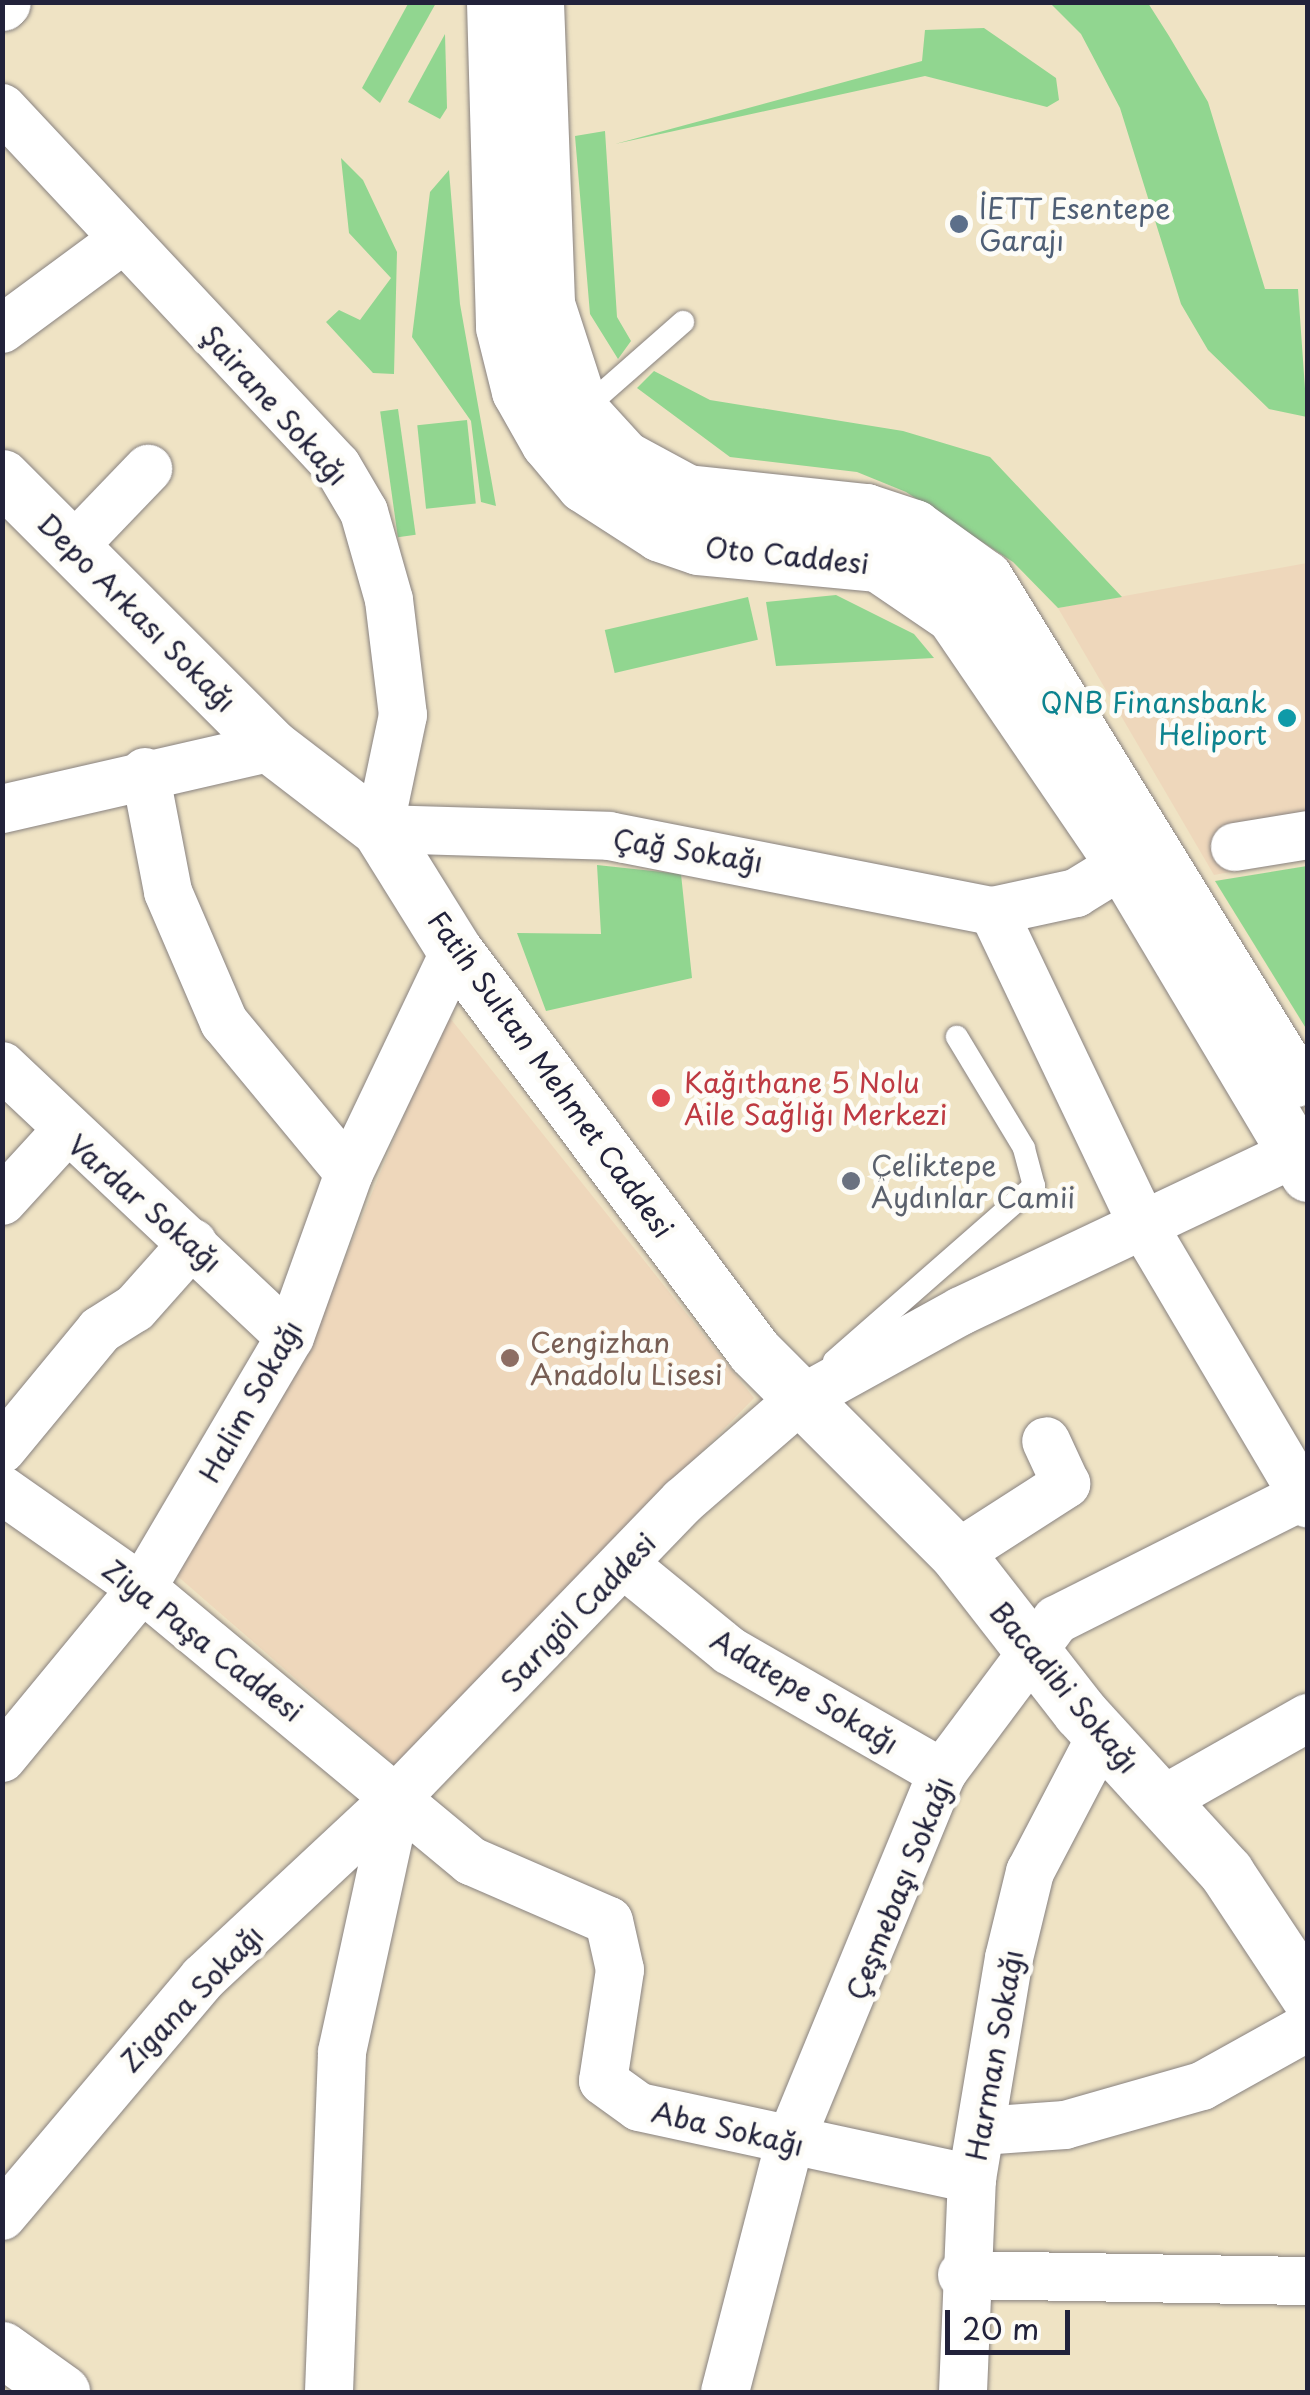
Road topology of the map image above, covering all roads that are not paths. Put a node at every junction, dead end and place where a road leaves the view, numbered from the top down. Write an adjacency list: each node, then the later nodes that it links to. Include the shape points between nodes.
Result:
1 (494, 2): 17 (street, Oto Caddesi, via 503,326 519,392 548,442 584,485 660,534 698,546 878,564 908,579 998,672)
2 (536, 2): 7 (street, via 547,304)
3 (2, 108): 4 (street, Şairane Sokağı)
4 (124, 239): 6 (street); 14 (street, Şairane Sokağı, via 337,466 364,512 398,632 403,715)
5 (683, 322): 7 (lane)
6 (2, 328)
7 (582, 412): 23 (street, via 624,458 686,492 866,511 914,527 985,578)
8 (148, 469): 10 (street)
9 (2, 477): 10 (street, Depo Arkası Sokağı)
10 (72, 548): 11 (street, Depo Arkası Sokağı)
11 (272, 747): 12 (street); 14 (street, Fatih Sultan Mehmet Caddesi)
12 (145, 772): 13 (street); 24 (street, via 168,892 224,1022)
13 (2, 809)
14 (379, 829): 18 (street, Çağ Sokağı, via 609,836); 19 (street, Fatih Sultan Mehmet Caddesi)
15 (1308, 835): 16 (street)
16 (1235, 847)
17 (1123, 864): 18 (street, Çağ Sokağı, via 1076,893); 23 (street, Oto Caddesi)
18 (993, 911): 26 (street)
19 (454, 950): 24 (street, Halim Sokağı); 29 (street, Fatih Sultan Mehmet Caddesi)
20 (957, 1037): 29 (lane, via 1024,1148 1034,1186)
21 (2, 1066): 22 (street, Vardar Sokağı)
22 (64, 1133): 25 (street); 27 (street, Vardar Sokağı)
23 (1304, 1144): 26 (street, Sarıgöl Caddesi)
24 (350, 1173): 28 (street, Halim Sokağı)
25 (2, 1202)
26 (1142, 1223): 29 (street, Sarıgöl Caddesi); 33 (street)
27 (194, 1243): 28 (street, Vardar Sokağı); 31 (street, via 135,1308 100,1330)
28 (290, 1337): 36 (street, Halim Sokağı)
29 (796, 1398): 34 (street, Bacadibi Sokağı, via 867,1458); 35 (street, Sarıgöl Caddesi)
30 (1046, 1441): 34 (street, via 1066,1484)
31 (2, 1449)
32 (2, 1490): 36 (street, Ziya Paşa Caddesi)
33 (1306, 1497): 37 (street, Çeşmebaşı Sokağı, via 1056,1620)
34 (957, 1554): 37 (street, Bacadibi Sokağı)
35 (626, 1566): 41 (street, Adatepe Sokağı, via 730,1651); 42 (street, Sarıgöl Caddesi)
36 (142, 1588): 40 (street, Halim Sokağı); 42 (street, Ziya Paşa Caddesi)
37 (1032, 1651): 39 (street, Bacadibi Sokağı); 41 (street, Çeşmebaşı Sokağı)
38 (1308, 1718): 43 (street)
39 (1101, 1736): 43 (street, Bacadibi Sokağı); 46 (street, Harman Sokağı, via 1030,1872)
40 (2, 1758)
41 (942, 1774): 47 (street, Çeşmebaşı Sokağı)
42 (398, 1796): 47 (street, Aba Sokağı, via 471,1861 609,1921 620,1970 603,2081 639,2107); 49 (street, Zigana Sokağı, via 203,1978); 54 (street, via 342,2052)
43 (1161, 1801): 44 (street, Bacadibi Sokağı, via 1226,1872)
44 (1308, 1996)
45 (1308, 2027): 46 (street, via 1202,2086 1065,2125)
46 (981, 2131): 48 (street, Harman Sokağı)
47 (789, 2144): 48 (street, Aba Sokağı); 55 (street, Çeşmebaşı Sokağı)
48 (972, 2179): 50 (street, Harman Sokağı)
49 (2, 2216)
50 (962, 2276): 51 (street); 56 (street, Harman Sokağı)
51 (1308, 2281)
52 (2, 2349): 53 (street)
53 (62, 2392)
54 (329, 2392)
55 (725, 2392)
56 (963, 2392)

